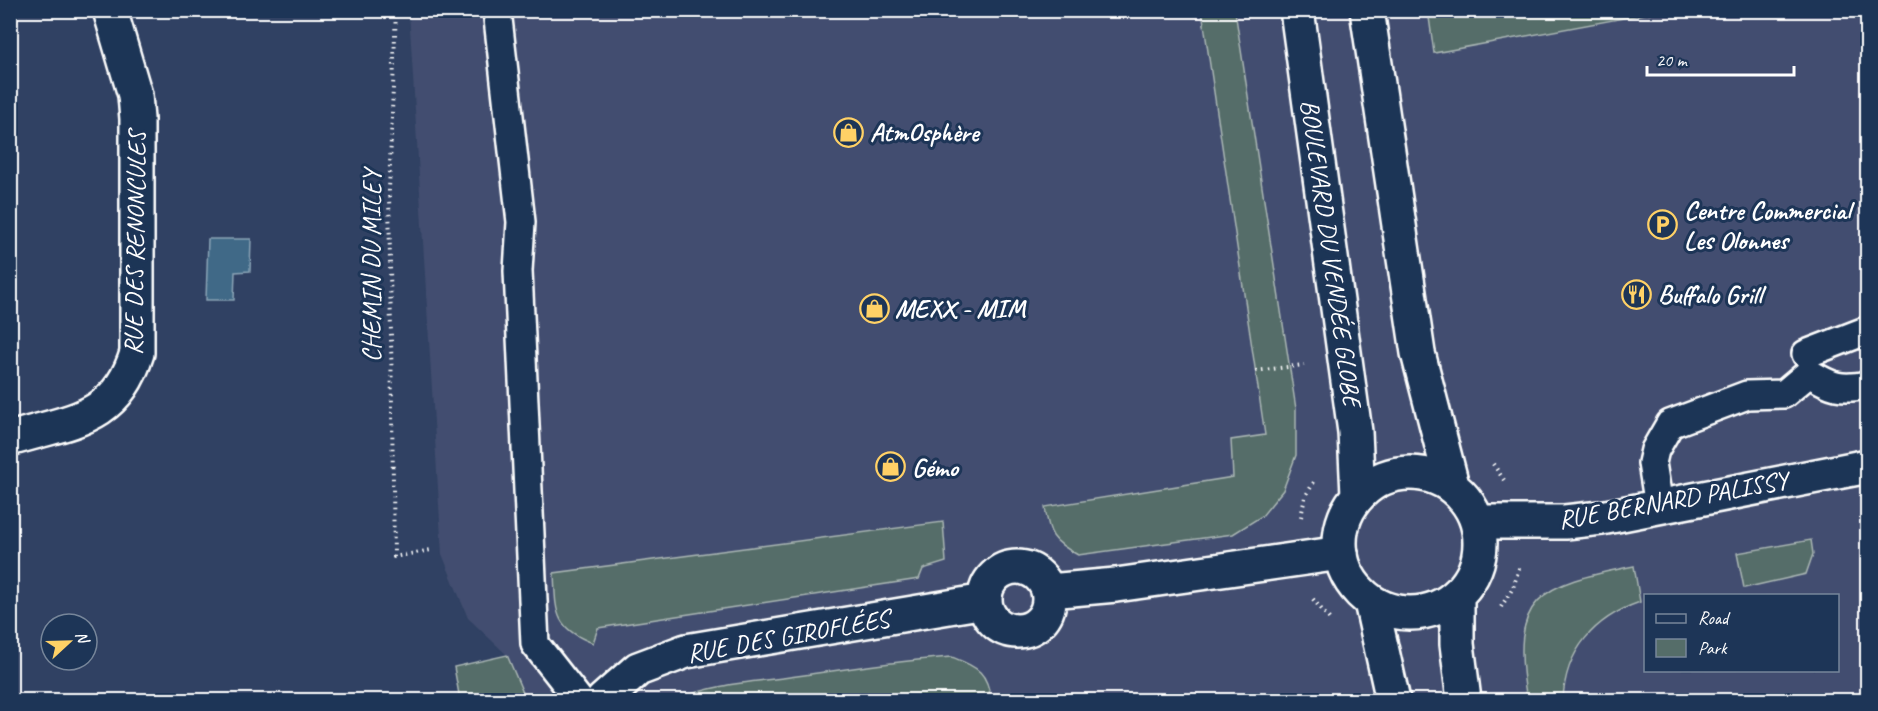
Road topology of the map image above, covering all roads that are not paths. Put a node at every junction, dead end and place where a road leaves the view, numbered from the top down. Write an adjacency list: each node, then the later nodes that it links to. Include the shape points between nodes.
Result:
1 (110, 10): 8 (street, RUE DES RENONCULES, via 135,95 137,119 137,352 125,385 100,409)
2 (497, 10): 19 (lane, via 521,222 518,272 535,644)
3 (1297, 10): 11 (street, BOULEVARD DU VENDÉE GLOBE, via 1328,220)
4 (1367, 10): 10 (street, via 1418,353)
5 (1868, 330): 6 (lane)
6 (1807, 364): 7 (lane, via 1833,387); 12 (lane, via 1784,394 1747,395 1670,424 1652,463)
7 (1868, 385)
8 (10, 439)
9 (1868, 466): 12 (street, RUE BERNARD PALISSY)
10 (1452, 485): 11 (street, via 1428,475 1403,472 1378,480); 13 (street)
11 (1358, 495): 14 (street, via 1340,533)
12 (1659, 506): 13 (street, RUE BERNARD PALISSY, via 1592,519)
13 (1478, 522): 16 (street, via 1478,563 1470,581)
14 (1341, 553): 15 (street); 18 (street, via 1357,589)
15 (1049, 591): 17 (street, via 1034,572 1014,567 992,579); 17 (street, via 1046,614 1025,631 999,626 987,611)
16 (1456, 597): 18 (street, via 1437,609 1414,614 1392,611); 22 (street)
17 (985, 601): 20 (street, RUE DES GIROFLÉES, via 686,651 639,669)
18 (1371, 602): 21 (street)
19 (579, 700)
20 (603, 700)
21 (1393, 700)
22 (1464, 700)

